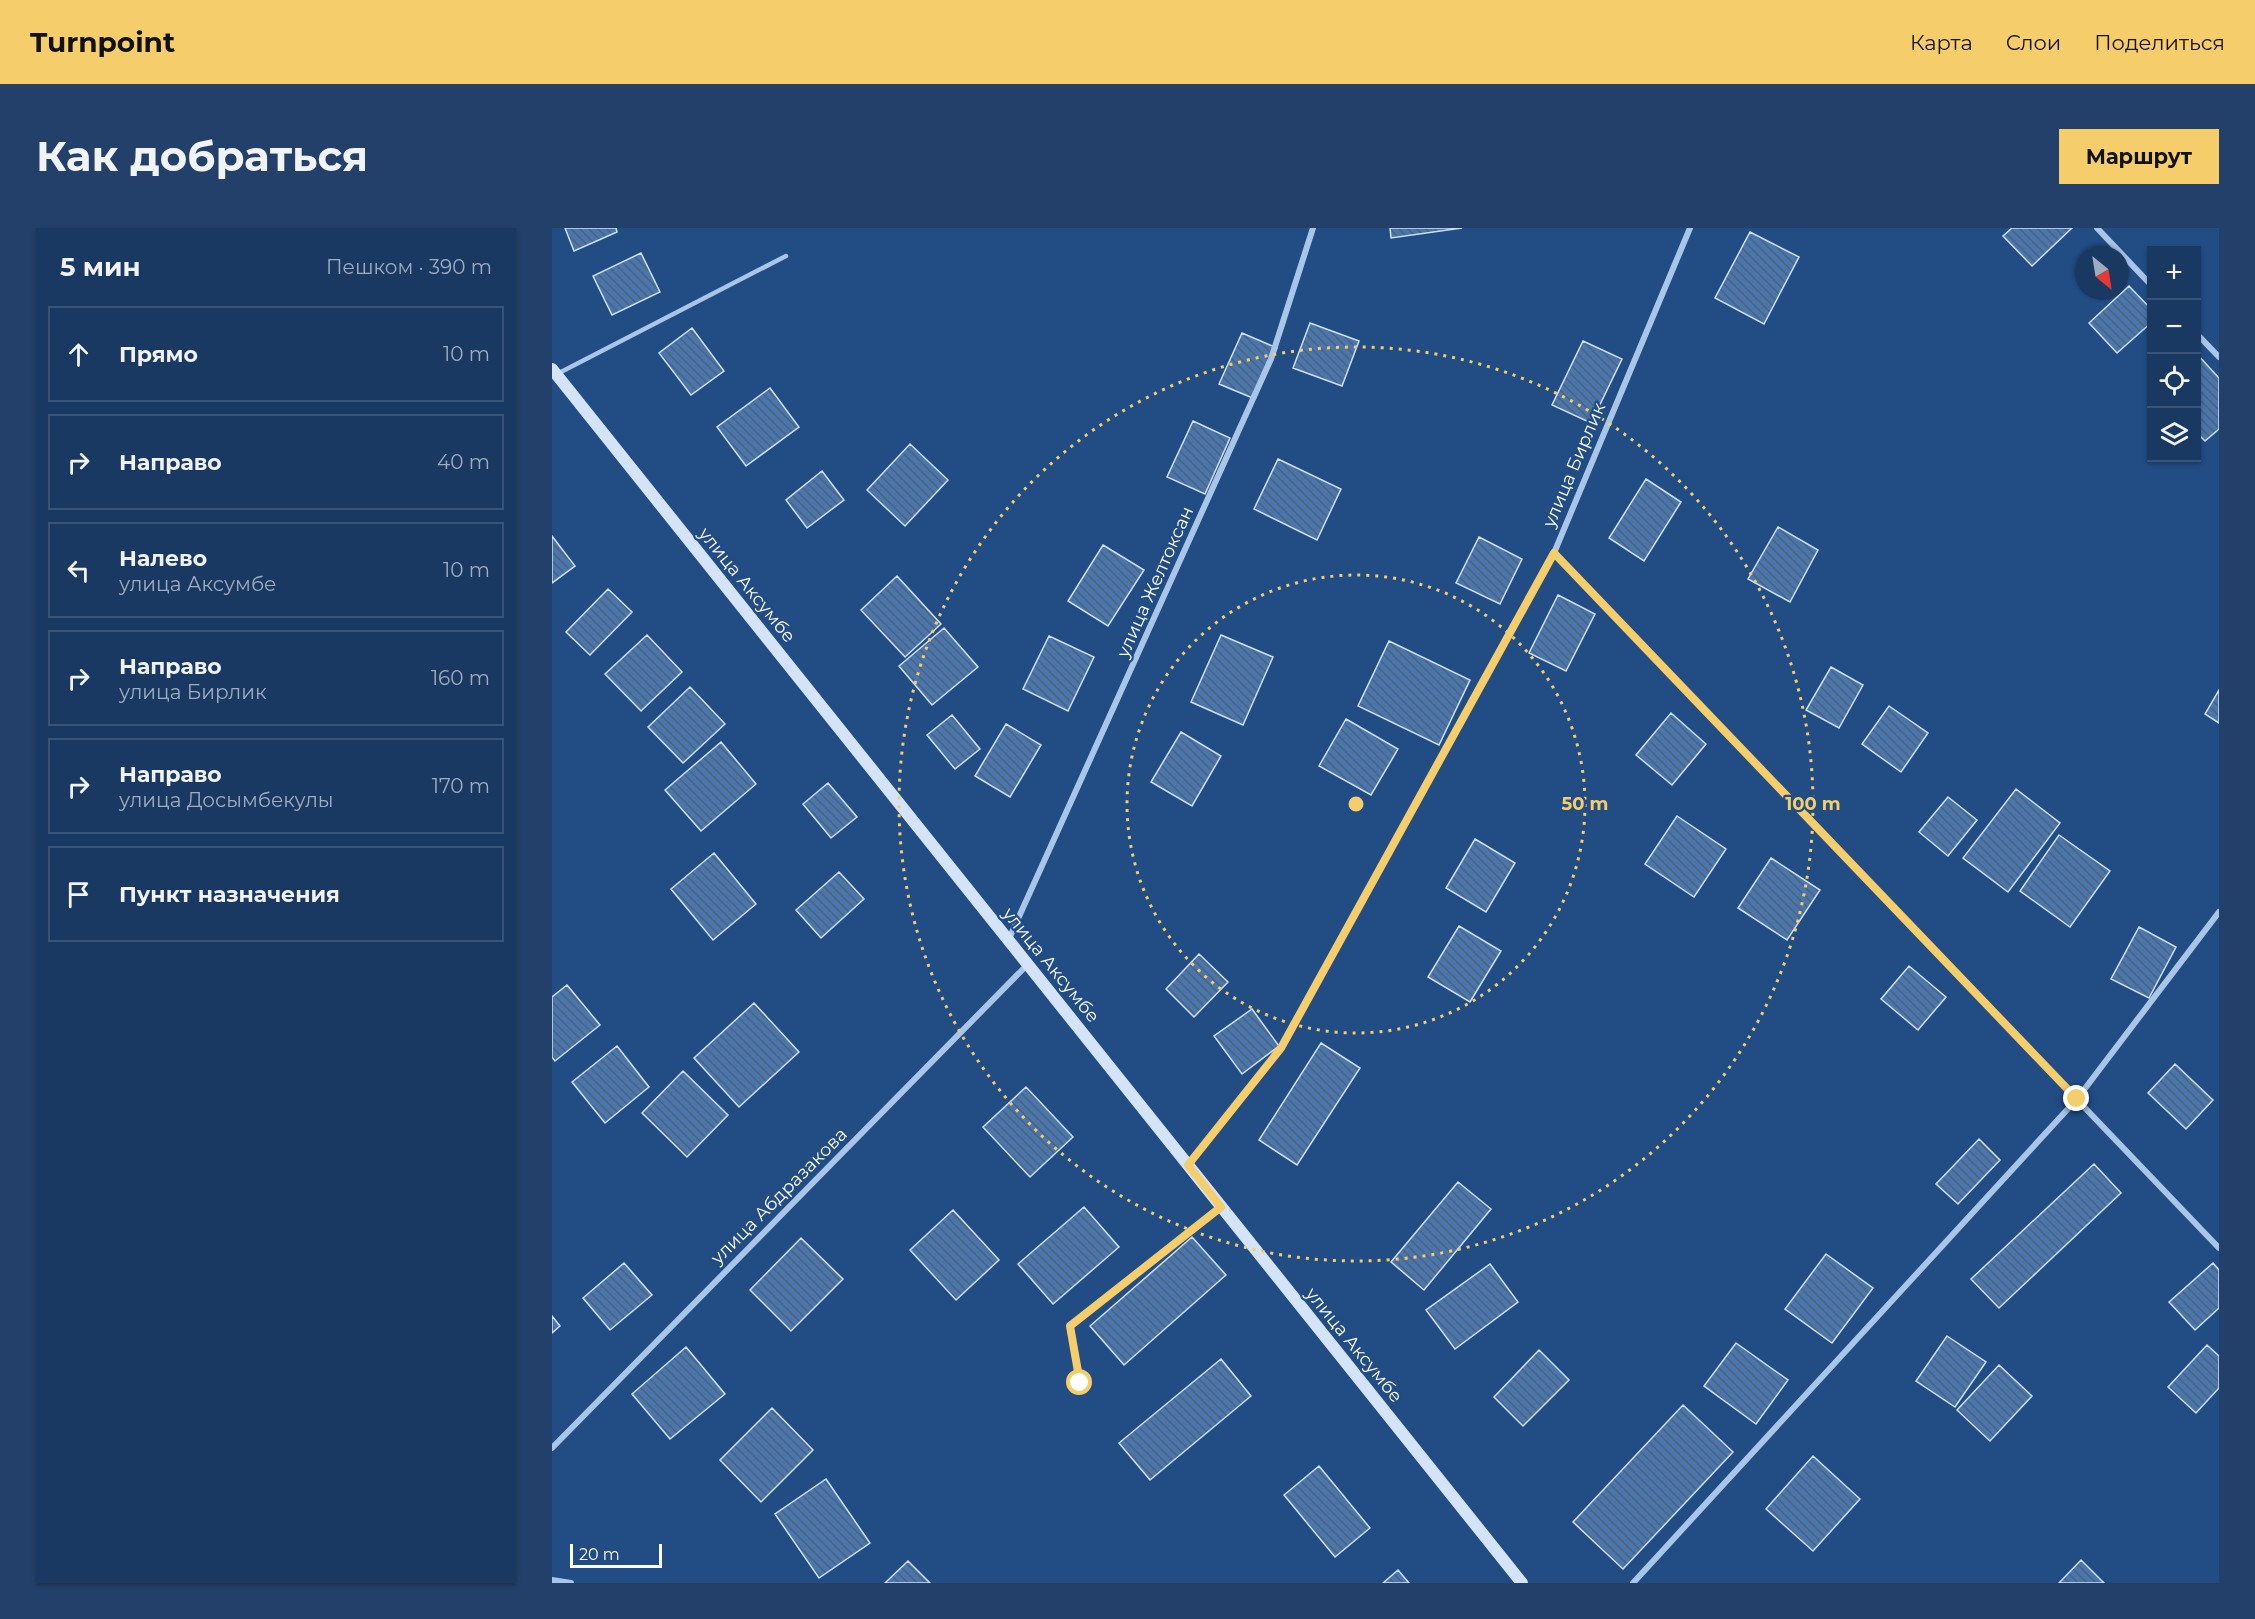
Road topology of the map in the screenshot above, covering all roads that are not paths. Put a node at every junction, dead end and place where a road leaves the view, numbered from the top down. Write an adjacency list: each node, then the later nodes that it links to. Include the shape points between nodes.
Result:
1 (1313, 228): 11 (street, улица Желтоксан, via 1270,359)
2 (1690, 228): 9 (street, улица Бирлик)
3 (2097, 228): 5 (street)
4 (786, 256): 8 (lane)
5 (2147, 282)
6 (2201, 338): 7 (street)
7 (2219, 357)
8 (554, 372): 11 (main road, улица Аксумбе)
9 (1554, 553): 13 (street); 14 (street, улица Бирлик, via 1281,1048)
10 (2219, 912): 13 (street)
11 (1008, 942): 12 (main road, улица Аксумбе)
12 (1028, 965): 14 (main road, улица Аксумбе); 18 (street, улица Абдразакова)
13 (2077, 1099): 16 (street); 22 (street)
14 (1188, 1165): 15 (main road, улица Аксумбе)
15 (1221, 1207): 17 (lane, via 1070,1326); 21 (main road, улица Аксумбе)
16 (2219, 1248)
17 (1080, 1383)
18 (552, 1448)
19 (552, 1580): 20 (street)
20 (571, 1583)
21 (1522, 1583)
22 (1632, 1583)

